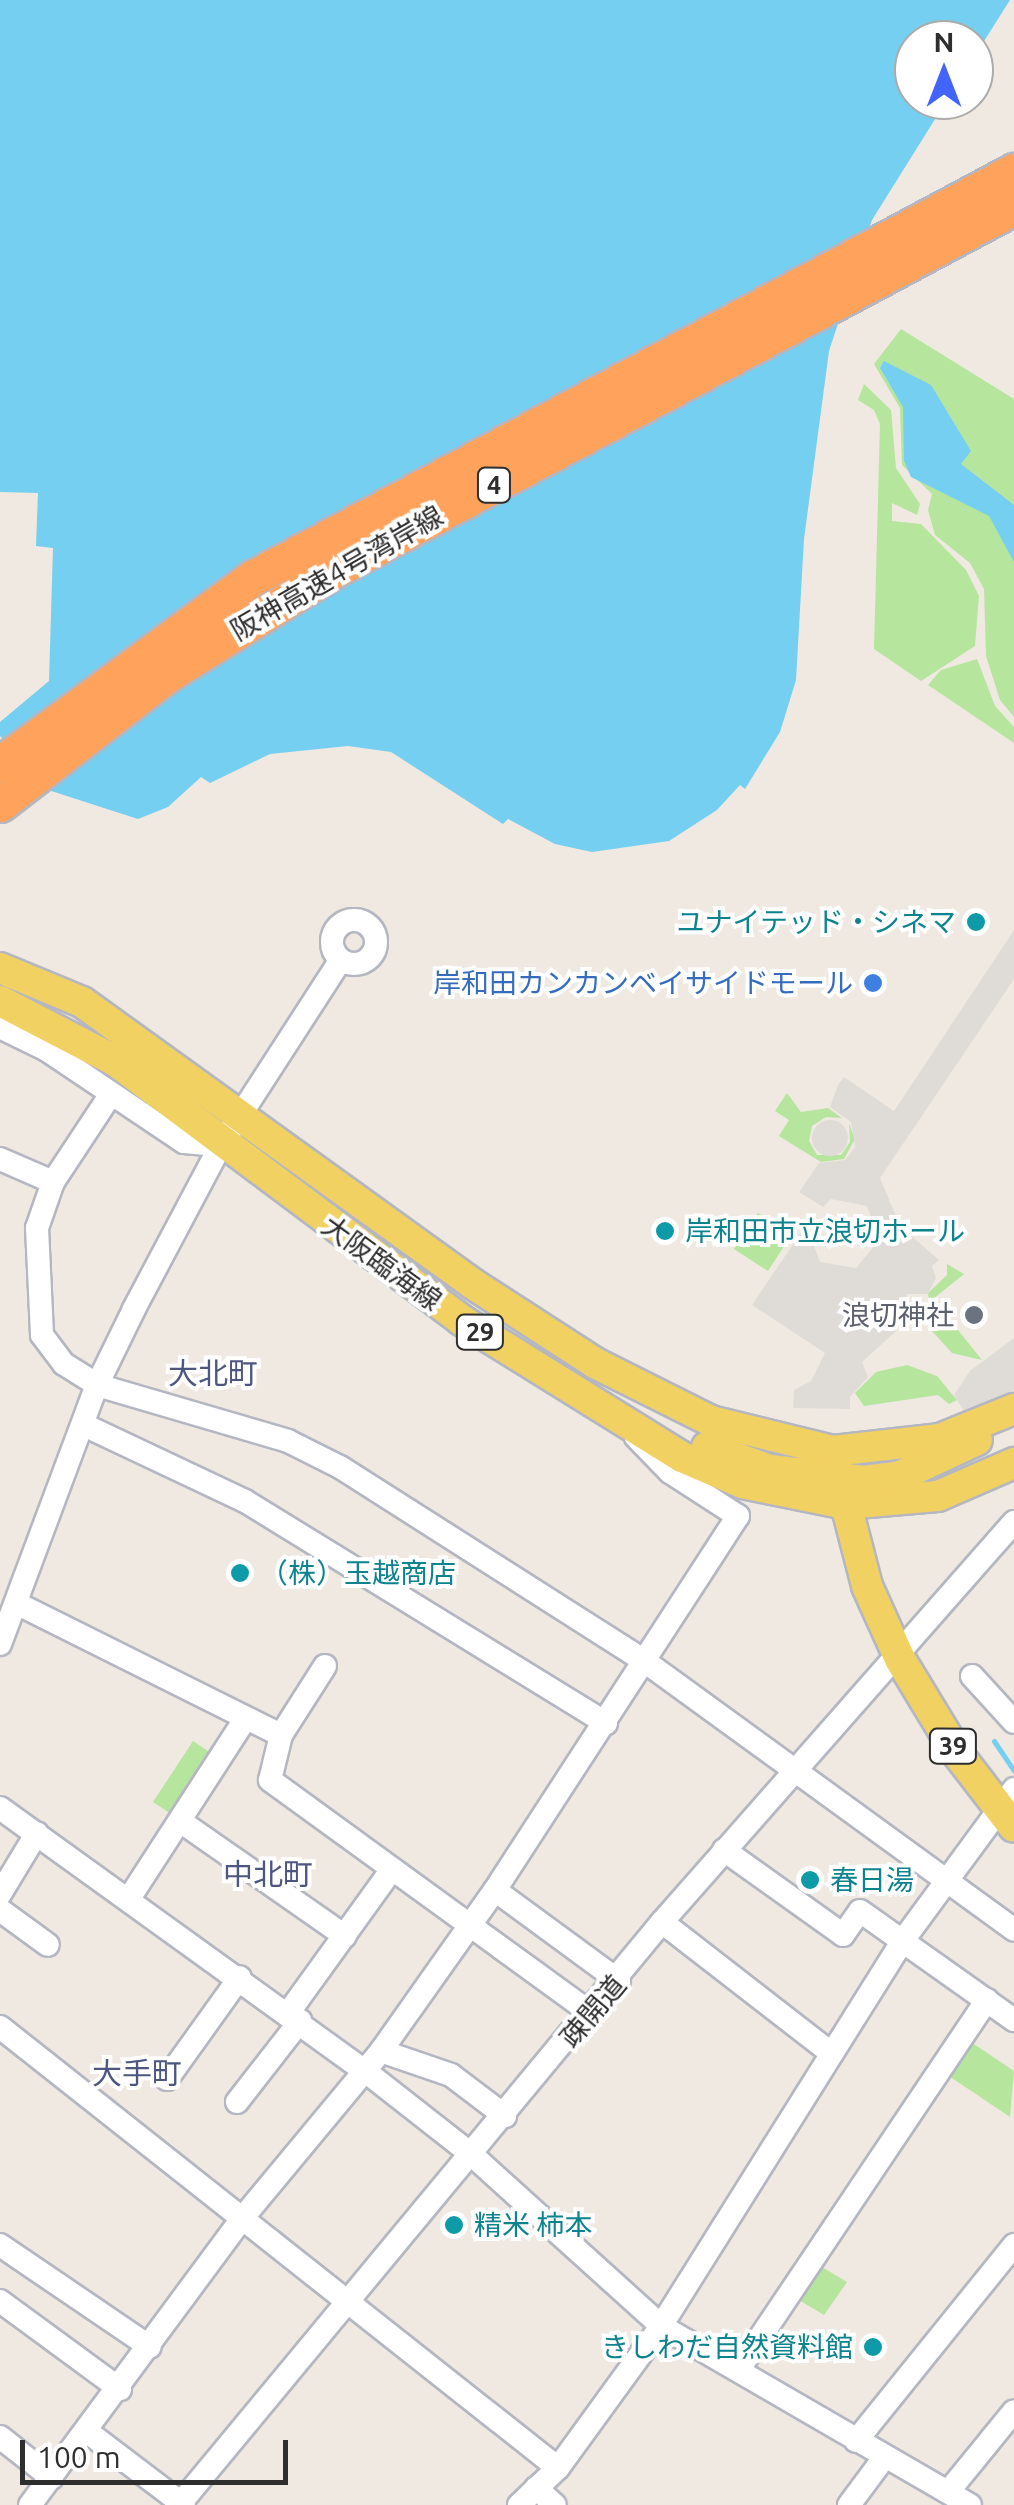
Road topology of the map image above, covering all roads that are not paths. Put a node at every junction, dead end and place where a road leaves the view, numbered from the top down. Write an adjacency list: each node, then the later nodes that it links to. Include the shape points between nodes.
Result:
1 (1014, 172): 3 (highway, 阪神高速4号湾岸線 / 4)
2 (1014, 207): 5 (highway, 阪神高速4号湾岸線 / 4, via 336,570 167,675)
3 (254, 578): 4 (highway, 4, via 136,639); 5 (highway, 阪神高速4号湾岸線 / 4, via 102,683)
4 (0, 736)
5 (6, 790)
6 (340, 961): 11 (street)
7 (0, 968): 11 (main road, 大阪臨海線 / 29, via 82,1002)
8 (0, 1002): 12 (main road, 大阪臨海線 / 29, via 114,1060)
9 (0, 1028): 10 (street, via 47,1050)
10 (111, 1094): 12 (street, via 184,1142); 14 (street)
11 (239, 1116): 12 (street); 15 (main road, 大阪臨海線 / 29, via 371,1216)
12 (221, 1145): 16 (street); 19 (main road, 大阪臨海線 / 29, via 461,1320)
13 (0, 1159): 14 (street)
14 (53, 1182): 16 (street, via 37,1228 42,1335 64,1364)
15 (595, 1363): 17 (main road, 大阪臨海線 / 29, via 710,1421 806,1448 909,1445); 21 (main road, via 600,1384 696,1442)
16 (97, 1385): 18 (street); 26 (street, via 288,1440)
17 (1010, 1412): 21 (main road, via 942,1461)
18 (84, 1426): 23 (street); 31 (street, via 244,1501)
19 (626, 1428): 21 (main road, 大阪臨海線 / 29, via 742,1484); 26 (street, via 670,1472 738,1516)
20 (1014, 1464): 21 (main road, 大阪臨海線 / 29, via 938,1496)
21 (843, 1492): 25 (main road, 39, via 867,1586)
22 (1014, 1522): 25 (street, 疎開道)
23 (16, 1603): 24 (street); 29 (street)
24 (0, 1644)
25 (900, 1659): 33 (street, 疎開道); 35 (main road, 39)
26 (643, 1660): 31 (street); 33 (street)
27 (324, 1666): 32 (street)
28 (972, 1676): 30 (street)
29 (244, 1721): 32 (street); 36 (street)
30 (1014, 1722)
31 (606, 1723): 41 (street)
32 (282, 1735): 39 (street, via 270,1780)
33 (794, 1769): 38 (street, 疎開道); 40 (street)
34 (0, 1808): 37 (street)
35 (1010, 1810): 40 (street)
36 (180, 1821): 43 (street); 48 (street)
37 (37, 1833): 42 (street); 43 (street)
38 (724, 1850): 45 (street, 疎開道); 49 (street, via 843,1935 860,1911)
39 (390, 1872): 46 (street); 48 (street)
40 (946, 1880): 47 (street); 49 (street)
41 (495, 1890): 46 (street); 52 (street)
42 (0, 1894)
43 (130, 1897): 51 (street)
44 (0, 1910): 50 (street)
45 (662, 1922): 52 (street, 疎開道); 59 (street)
46 (467, 1926): 54 (street); 58 (street)
47 (1014, 1930)
48 (345, 1936): 55 (street)
49 (904, 1939): 53 (street); 59 (street)
50 (48, 1945)
51 (240, 1977): 55 (street); 61 (street)
52 (620, 1980): 54 (street, 疎開道)
53 (987, 2000): 56 (street); 72 (street)
54 (592, 2013): 63 (street, 疎開道)
55 (294, 2017): 60 (street); 62 (street)
56 (1014, 2020)
57 (0, 2027): 65 (street)
58 (381, 2051): 60 (street); 63 (street, via 451,2076)
59 (830, 2054): 70 (street)
60 (365, 2071): 64 (street); 65 (street)
61 (167, 2079)
62 (237, 2102)
63 (505, 2116): 64 (street, 疎開道)
64 (472, 2155): 69 (street, 疎開道); 70 (street)
65 (240, 2220): 69 (street); 71 (street)
66 (0, 2245): 71 (street)
67 (1014, 2245): 77 (street)
68 (0, 2301): 73 (street)
69 (351, 2301): 79 (street); 83 (street, 疎開道)
70 (661, 2326): 72 (street); 79 (street)
71 (150, 2346): 73 (street)
72 (741, 2366): 77 (street)
73 (120, 2389): 75 (street)
74 (1014, 2410): 81 (street)
75 (89, 2432): 80 (street); 83 (street)
76 (0, 2437): 80 (street)
77 (856, 2442): 78 (street)
78 (883, 2460): 81 (street); 86 (street)
79 (558, 2468): 82 (street)
80 (52, 2478): 84 (street)
81 (948, 2492): 87 (street)
82 (528, 2496): 85 (street)
83 (181, 2504)
84 (30, 2505)
85 (555, 2505)
86 (849, 2505)
87 (970, 2505)

